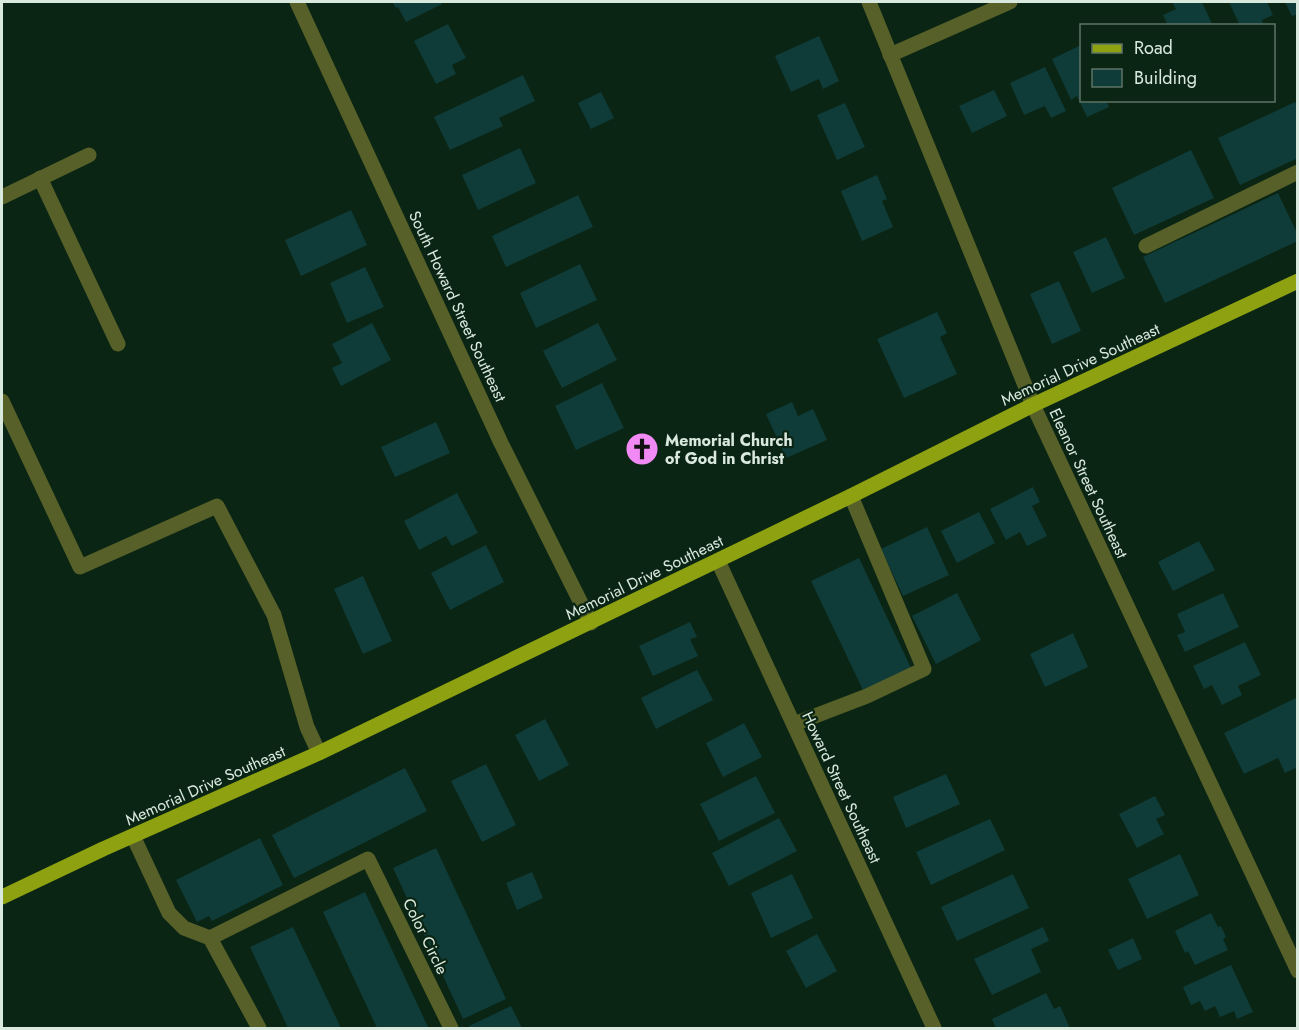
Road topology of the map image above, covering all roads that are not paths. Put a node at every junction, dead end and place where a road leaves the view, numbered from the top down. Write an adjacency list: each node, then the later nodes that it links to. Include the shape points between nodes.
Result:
1 (297, 2): 16 (street, South Howard Street Southeast, via 501,443)
2 (869, 2): 4 (street, Eleanor Street Southeast)
3 (1010, 2): 4 (street)
4 (890, 55): 13 (street, Eleanor Street Southeast)
5 (89, 155): 7 (street)
6 (1298, 172): 9 (street)
7 (40, 178): 8 (street); 11 (street)
8 (2, 197)
9 (1146, 246)
10 (1298, 281): 13 (main road, Memorial Drive Southeast)
11 (118, 345)
12 (2, 401): 18 (street, via 80,567 217,506 274,615 307,727)
13 (1033, 405): 14 (main road, Memorial Drive Southeast); 22 (street, Eleanor Street Southeast)
14 (851, 496): 15 (main road, Memorial Drive Southeast); 17 (street, via 924,669)
15 (718, 561): 16 (main road, Memorial Drive Southeast); 17 (street, Howard Street Southeast)
16 (591, 623): 18 (main road, Memorial Drive Southeast)
17 (794, 724): 25 (street, Howard Street Southeast)
18 (319, 753): 19 (main road, Memorial Drive Southeast)
19 (133, 836): 20 (main road, Memorial Drive Southeast); 21 (street, via 170,913 184,928)
20 (2, 897)
21 (210, 938): 23 (street); 24 (street, Color Circle, via 368,859)
22 (1298, 971)
23 (259, 1029)
24 (451, 1029)
25 (934, 1029)

